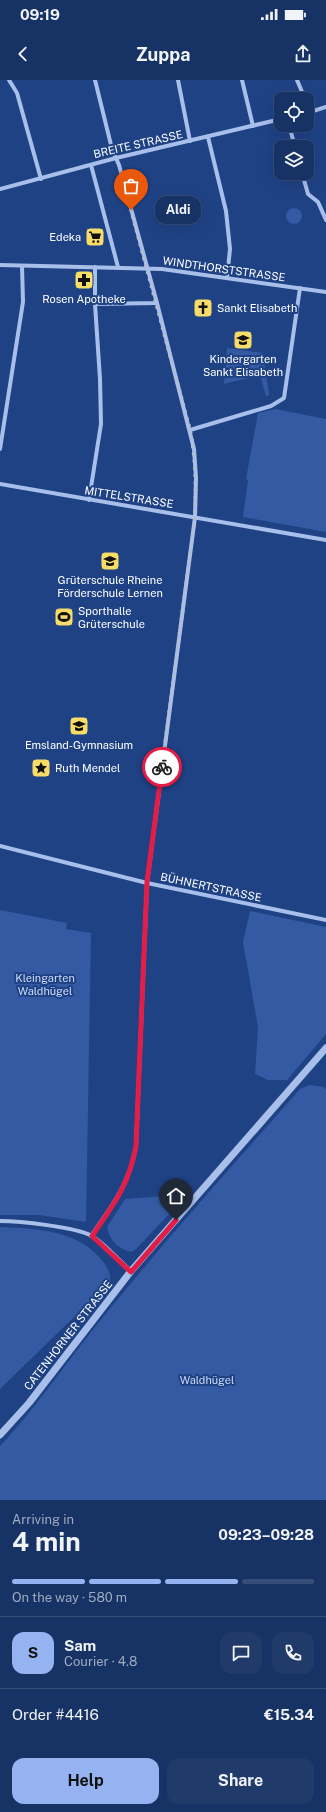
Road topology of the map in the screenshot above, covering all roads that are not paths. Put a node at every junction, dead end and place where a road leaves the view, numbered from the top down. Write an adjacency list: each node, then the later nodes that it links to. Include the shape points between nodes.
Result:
1 (9, 80): 15 (street, via 18,93)
2 (94, 80): 13 (street)
3 (178, 80): 12 (street)
4 (242, 80): 10 (street)
5 (297, 80): 6 (street)
6 (302, 92)
7 (326, 107): 8 (street)
8 (314, 111)
9 (274, 121): 10 (street, BREITE STRASSE)
10 (253, 126): 11 (street, BREITE STRASSE)
11 (208, 137): 12 (street, BREITE STRASSE); 24 (street, via 226,212 230,249)
12 (190, 141): 13 (street, BREITE STRASSE)
13 (116, 158): 14 (street, BREITE STRASSE); 23 (street)
14 (91, 165): 15 (street, BREITE STRASSE); 22 (street)
15 (41, 179): 17 (street, BREITE STRASSE)
16 (304, 180): 18 (street, via 308,194 318,202)
17 (0, 189)
18 (326, 220)
19 (0, 265): 20 (street, WINDTHORSTSTRASSE)
20 (22, 266): 21 (street, WINDTHORSTSTRASSE); 30 (street, via 23,302)
21 (95, 267): 22 (street, WINDTHORSTSTRASSE); 28 (street)
22 (118, 267): 23 (street, WINDTHORSTSTRASSE)
23 (148, 269): 24 (street, WINDTHORSTSTRASSE); 27 (street)
24 (227, 278): 25 (street, WINDTHORSTSTRASSE)
25 (300, 288): 26 (street, WINDTHORSTSTRASSE); 29 (street, via 284,398 271,406)
26 (326, 292)
27 (156, 303): 28 (street); 29 (street)
28 (95, 304): 32 (street, via 101,424)
29 (190, 430): 33 (street, via 196,478)
30 (0, 449)
31 (0, 484): 32 (street, MITTELSTRASSE)
32 (89, 500): 33 (street, MITTELSTRASSE)
33 (195, 517): 34 (street, MITTELSTRASSE); 36 (street)
34 (326, 540)
35 (0, 846): 36 (street, BÜHNERTSTRASSE)
36 (147, 882): 37 (street, BÜHNERTSTRASSE); 40 (street, via 136,1146 126,1184)
37 (326, 920)
38 (326, 1048): 41 (street, CATENHORNER STRASSE)
39 (0, 1221): 40 (street, via 50,1226)
40 (92, 1236): 41 (street)
41 (131, 1272): 42 (street, CATENHORNER STRASSE, via 29,1403)
42 (0, 1435)

